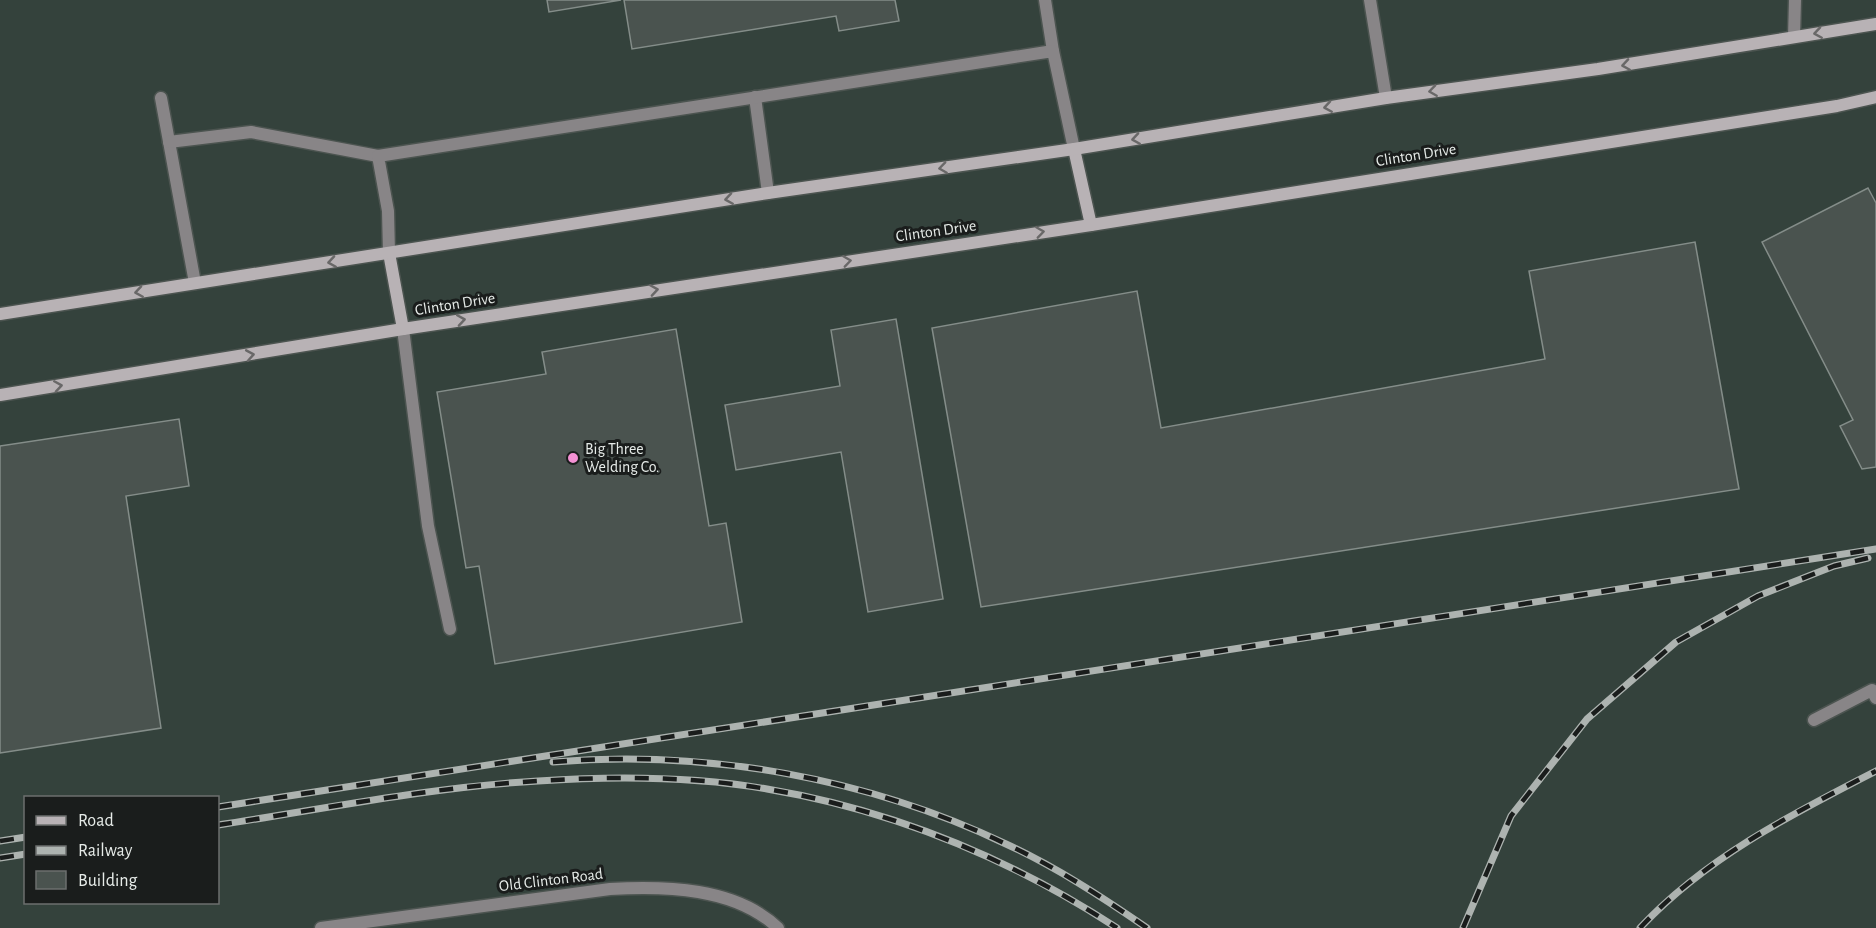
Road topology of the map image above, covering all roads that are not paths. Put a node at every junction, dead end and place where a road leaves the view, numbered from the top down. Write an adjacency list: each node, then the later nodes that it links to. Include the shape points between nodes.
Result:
1 (1045, 0): 6 (street)
2 (1370, 0): 10 (street)
3 (1795, 0): 5 (street)
4 (1876, 24): 5 (main road, one-way to 5)
5 (1794, 37): 10 (main road, one-way to 10)
6 (1053, 51): 7 (street); 12 (street)
7 (755, 97): 13 (street); 14 (street)
8 (1876, 97): 15 (main road, Clinton Drive)
9 (161, 98): 11 (street)
10 (1386, 98): 12 (main road, one-way to 12)
11 (169, 142): 13 (street, via 251,132); 17 (street)
12 (1074, 149): 14 (main road, one-way to 14); 15 (main road)
13 (378, 156): 16 (street, via 388,211)
14 (768, 193): 16 (main road, one-way to 16)
15 (1091, 225): 19 (main road, Clinton Drive, one-way to 15)
16 (389, 253): 17 (main road, one-way to 17); 19 (main road)
17 (195, 283): 18 (main road, one-way to 18)
18 (0, 314)
19 (404, 329): 20 (main road, Clinton Drive, one-way to 19); 21 (street, via 428,526)
20 (0, 395)
21 (450, 630)
22 (1876, 698): 23 (street, via 1872,690)
23 (1814, 720)
24 (321, 928): 25 (street, Old Clinton Road, via 646,887 713,896 744,906)
25 (778, 928)

